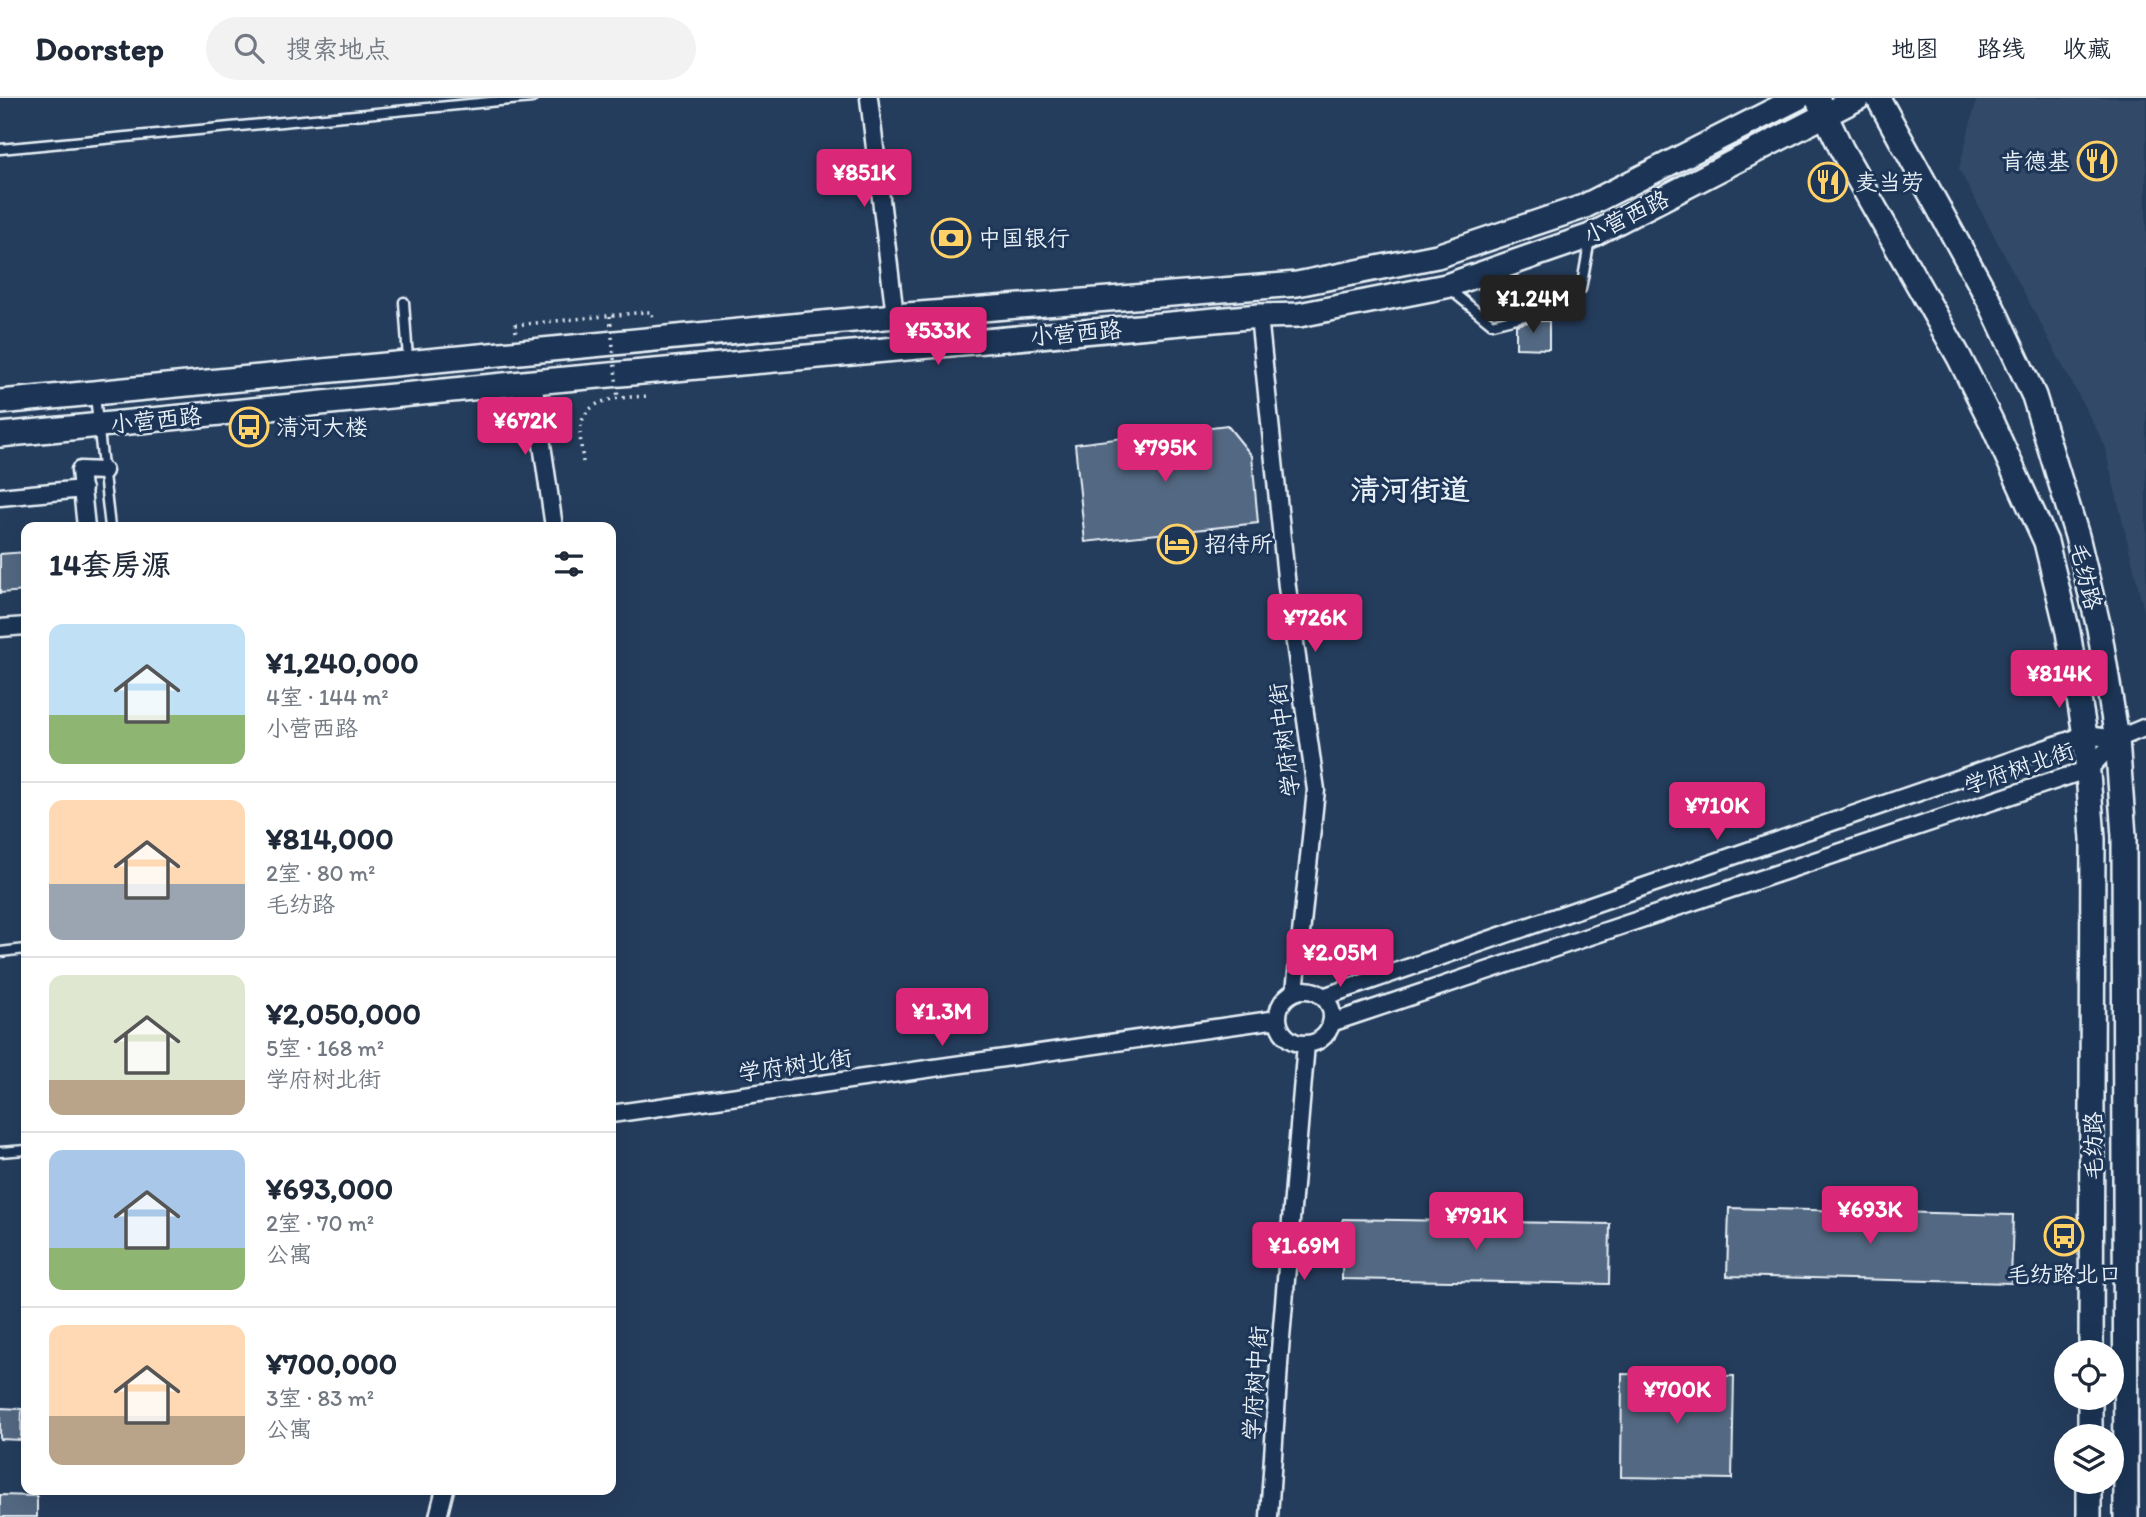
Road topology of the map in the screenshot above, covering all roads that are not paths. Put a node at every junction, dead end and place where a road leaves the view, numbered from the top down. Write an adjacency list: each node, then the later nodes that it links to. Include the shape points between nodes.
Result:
1 (532, 98): 7 (lane)
2 (869, 98): 11 (street)
3 (1798, 98): 11 (main road, 小营西路, via 1583,207 1437,256 1297,284)
4 (1858, 98): 6 (main road, 小营西路)
5 (1878, 98): 29 (main road, 毛纺路, via 1990,302 2034,396 2077,536 2099,628)
6 (1821, 107): 8 (main road, 小营西路); 28 (main road, 毛纺路, via 1959,357 2046,542 2068,632)
7 (0, 149)
8 (1590, 236): 9 (main road, 小营西路); 9 (lane, via 1581,289 1532,314 1492,324)
9 (1446, 286): 12 (main road, 小营西路, via 1298,315)
10 (404, 302): 13 (lane)
11 (895, 316): 13 (main road, 小营西路)
12 (1259, 316): 14 (main road, 小营西路); 33 (street, 学府树中街, via 1287,587 1316,790)
13 (409, 362): 15 (main road, 小营西路)
14 (533, 382): 17 (main road, 小营西路); 24 (street)
15 (95, 393): 16 (main road, 小营西路); 17 (lane)
16 (0, 402)
17 (98, 426): 18 (main road, 小营西路); 19 (lane)
18 (0, 435)
19 (104, 471): 20 (street, via 80,470); 23 (lane)
20 (83, 489): 21 (street); 22 (street)
21 (0, 497)
22 (86, 522)
23 (109, 522)
24 (553, 522)
25 (21, 626): 26 (street)
26 (0, 628)
27 (2146, 727): 29 (street)
28 (2085, 735): 29 (street, 学府树北街); 30 (main road, 毛纺路); 34 (street, 学府树北街)
29 (2117, 739): 30 (street, 学府树北街); 47 (main road, 毛纺路, via 2124,836)
30 (2089, 769): 36 (street, 学府树北街); 41 (main road, 毛纺路, via 2093,839)
31 (21, 950): 32 (lane)
32 (0, 952)
33 (1295, 991): 34 (street, via 1310,990); 35 (street, via 1281,1003)
34 (1323, 997): 36 (street, via 1331,1008)
35 (1278, 1019): 37 (street, via 1283,1034); 38 (street, 学府树北街)
36 (1331, 1023): 37 (street, via 1319,1040)
37 (1306, 1044): 45 (street, 学府树中街)
38 (616, 1113)
39 (21, 1150): 40 (lane)
40 (0, 1152)
41 (2091, 1340)
42 (2089, 1494): 46 (main road)
43 (444, 1495): 44 (street)
44 (438, 1517)
45 (1269, 1517)
46 (2089, 1517)
47 (2126, 1517)

